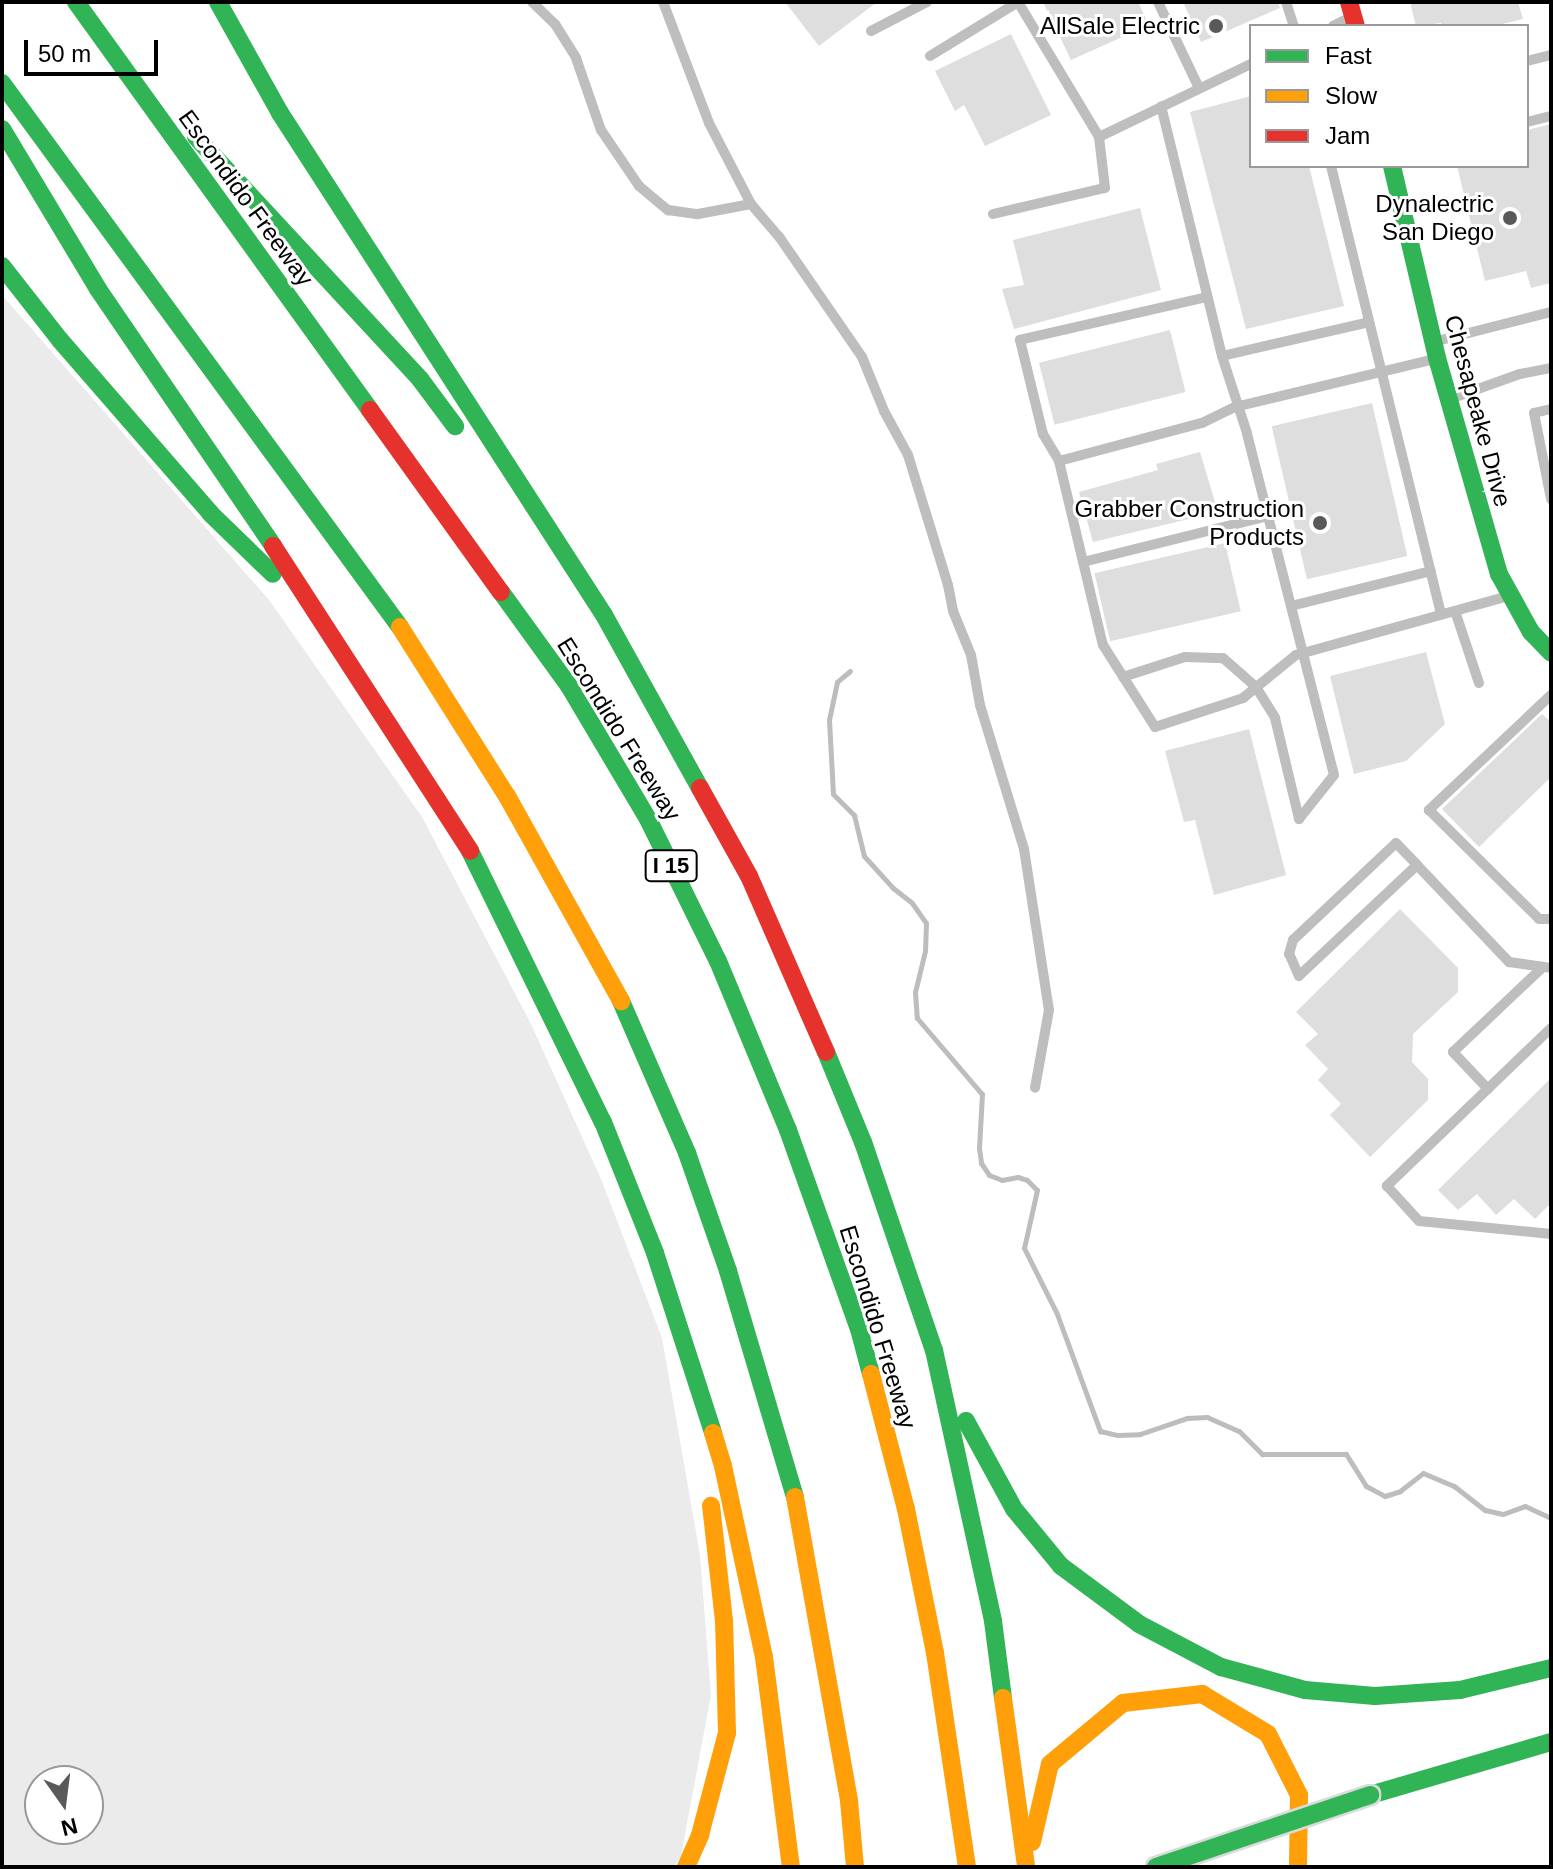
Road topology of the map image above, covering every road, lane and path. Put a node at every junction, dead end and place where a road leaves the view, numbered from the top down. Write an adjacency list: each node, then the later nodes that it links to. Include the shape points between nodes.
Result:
1 (76, 2): 9 (main road, Escondido Freeway / I 15)
2 (218, 2): 53 (main road, via 280,113 604,615)
3 (532, 2): 25 (lane, via 555,24 576,58 601,130 639,186 668,210 698,214)
4 (663, 2): 25 (lane, via 709,123)
5 (927, 2): 11 (lane)
6 (1019, 2): 13 (lane); 22 (lane)
7 (1158, 2): 17 (lane)
8 (1286, 2): 10 (lane)
9 (86, 18): 38 (main road, via 420,379); 71 (main road, Escondido Freeway / I 15, via 569,686 648,819 718,961 788,1130 859,1329 906,1509 935,1653)
10 (1293, 24)
11 (871, 31)
12 (1551, 55): 14 (lane)
13 (930, 56)
14 (1529, 60)
15 (1249, 65): 17 (lane)
16 (2, 83): 70 (main road, via 397,623 507,796 617,992 687,1153 796,1501 849,1801)
17 (1199, 88): 18 (lane)
18 (1161, 106): 22 (lane); 28 (lane)
19 (1551, 116): 20 (lane)
20 (1529, 122)
21 (2, 129): 49 (main road, via 98,289)
22 (1099, 137): 26 (lane, via 1105,188)
23 (1331, 168): 30 (lane)
24 (1392, 168): 31 (main road, Chesapeake Drive)
25 (751, 204): 61 (lane, via 862,357 908,455 1024,849 1049,1010)
26 (993, 214)
27 (2, 266): 49 (main road, via 211,514)
28 (1207, 297): 32 (lane); 39 (lane, via 1020,340 1043,434)
29 (1551, 312): 31 (lane)
30 (1369, 322): 32 (lane); 34 (lane)
31 (1435, 350): 34 (lane); 35 (main road, Chesapeake Drive)
32 (1222, 356): 36 (lane)
33 (1551, 368): 35 (lane)
34 (1381, 372): 36 (lane); 44 (lane)
35 (1448, 399): 45 (main road, Chesapeake Drive, via 1499,574)
36 (1235, 407): 39 (lane, via 1202,423); 42 (lane)
37 (1551, 409): 41 (lane, via 1534,413)
38 (464, 438)
39 (1059, 461): 43 (lane)
40 (482, 462): 53 (main road)
41 (1551, 499)
42 (1268, 516): 43 (lane); 46 (lane)
43 (1083, 562): 52 (lane, via 1103,645)
44 (1431, 571): 46 (lane); 48 (lane)
45 (1511, 595): 47 (lane); 51 (main road, Chesapeake Drive, via 1531,632)
46 (1291, 606): 50 (lane)
47 (1455, 611): 48 (lane); 54 (lane)
48 (1441, 615): 50 (lane)
49 (329, 628): 64 (main road, via 467,845 535,977 603,1122)
50 (1303, 653): 55 (lane); 55 (lane, via 1334,775 1299,819 1275,718)
51 (1551, 653)
52 (1123, 677): 55 (lane, via 1185,657 1223,658); 55 (lane, via 1155,727 1243,698)
53 (642, 683): 65 (main road, via 784,950 863,1142)
54 (1479, 683)
55 (1256, 687)
56 (1551, 695): 58 (lane, via 1429,810 1539,919)
57 (1417, 865): 57 (lane, via 1396,843 1293,940 1289,954 1299,976); 59 (lane, via 1509,962)
58 (1551, 919)
59 (1547, 968): 62 (lane, via 1453,1052)
60 (1551, 1028): 62 (lane)
61 (1035, 1088)
62 (1488, 1089): 63 (lane, via 1387,1186 1419,1221)
63 (1551, 1234)
64 (677, 1319): 68 (main road, via 709,1493 724,1621 727,1733 700,1835); 69 (main road, via 723,1466 764,1657)
65 (934, 1350): 66 (main road, via 980,1452 1014,1509 1061,1566 1139,1624 1221,1667 1305,1690 1375,1696 1460,1690); 72 (main road, via 993,1621)
66 (1551, 1668)
67 (1551, 1742): 73 (main road, bridge, via 1370,1795)
68 (686, 1867)
69 (791, 1867)
70 (855, 1867)
71 (967, 1867)
72 (1026, 1867): 74 (main road, via 1050,1764 1123,1703 1202,1694 1268,1734 1299,1795)
73 (1156, 1867)
74 (1298, 1867)

